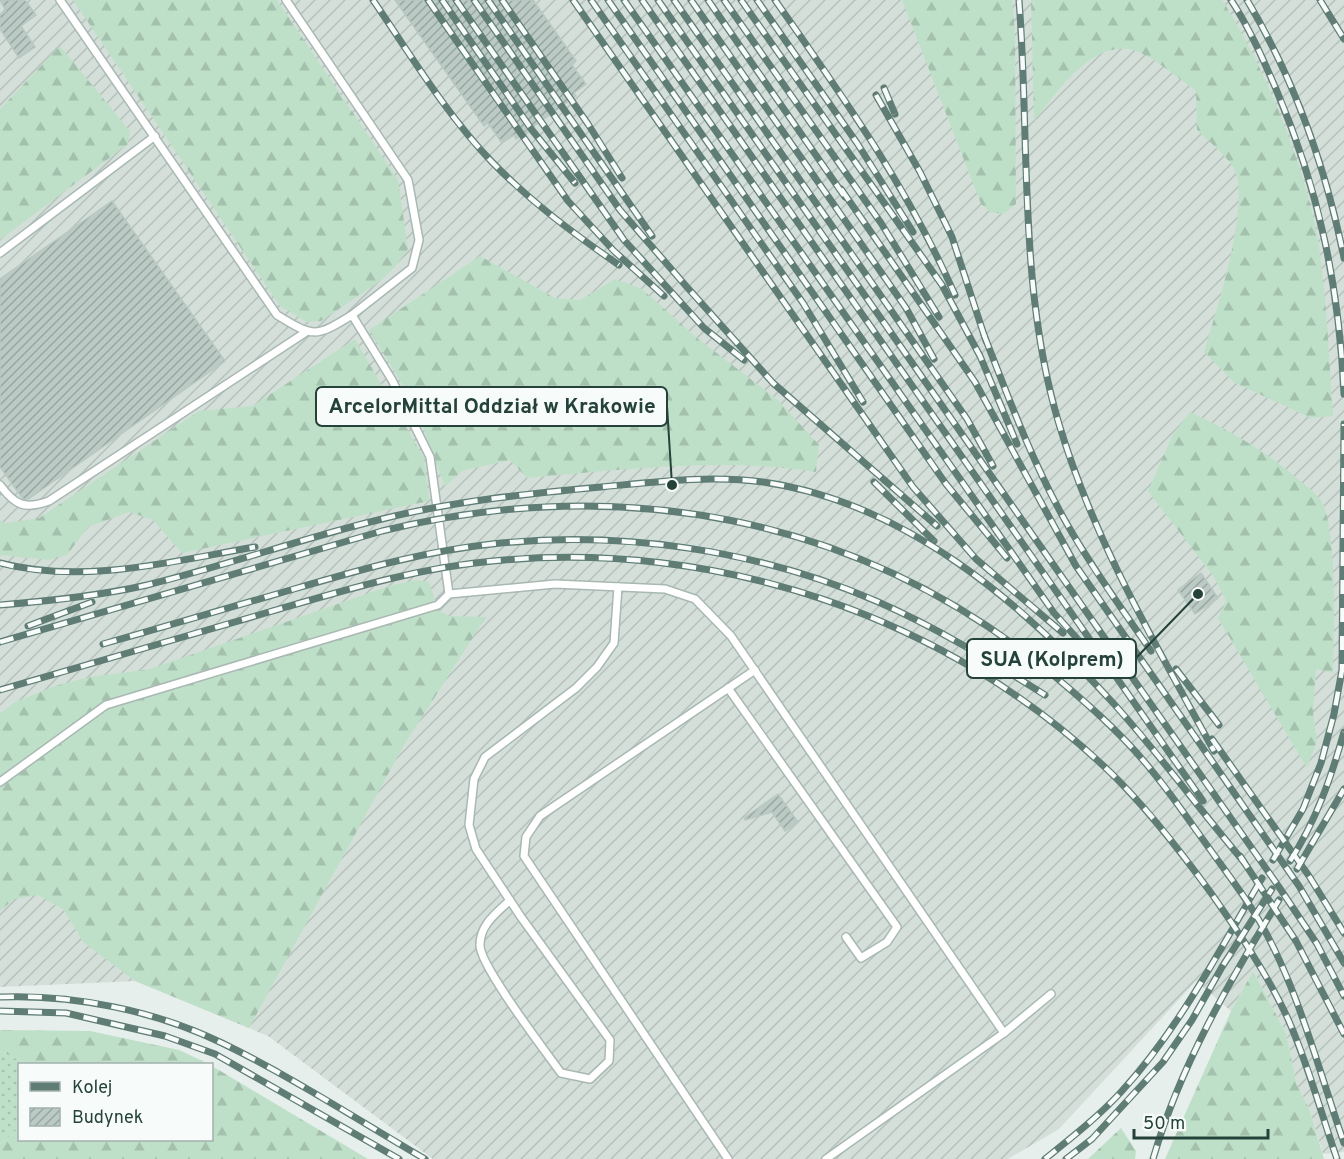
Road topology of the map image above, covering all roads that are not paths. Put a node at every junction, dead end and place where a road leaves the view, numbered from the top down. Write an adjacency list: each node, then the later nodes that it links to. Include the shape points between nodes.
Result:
1 (60, 0): 3 (lane)
2 (286, 0): 5 (lane, via 408,180 419,240 412,268)
3 (155, 136): 4 (lane); 6 (lane, via 277,315)
4 (0, 253)
5 (352, 315): 6 (lane, via 325,332); 9 (lane, via 392,380 430,457)
6 (306, 332): 7 (lane, via 49,501 20,504)
7 (0, 485)
8 (618, 587): 9 (lane, via 555,584); 10 (lane, via 665,589 695,598 731,636); 13 (lane, via 614,643 597,666 576,688 485,758 474,779 470,825 476,849)
9 (449, 594): 12 (lane, via 438,605 106,705)
10 (754, 670): 11 (lane); 16 (lane)
11 (728, 688): 14 (lane, via 897,927 887,942 861,958); 17 (lane, via 540,816 526,837 524,856)
12 (0, 782)
13 (510, 900): 13 (lane, via 610,1040 609,1061 590,1079 561,1073 492,973 479,946 484,925)
14 (846, 936)
15 (1050, 994): 16 (lane)
16 (1004, 1033): 18 (lane)
17 (728, 1159)
18 (826, 1159)

